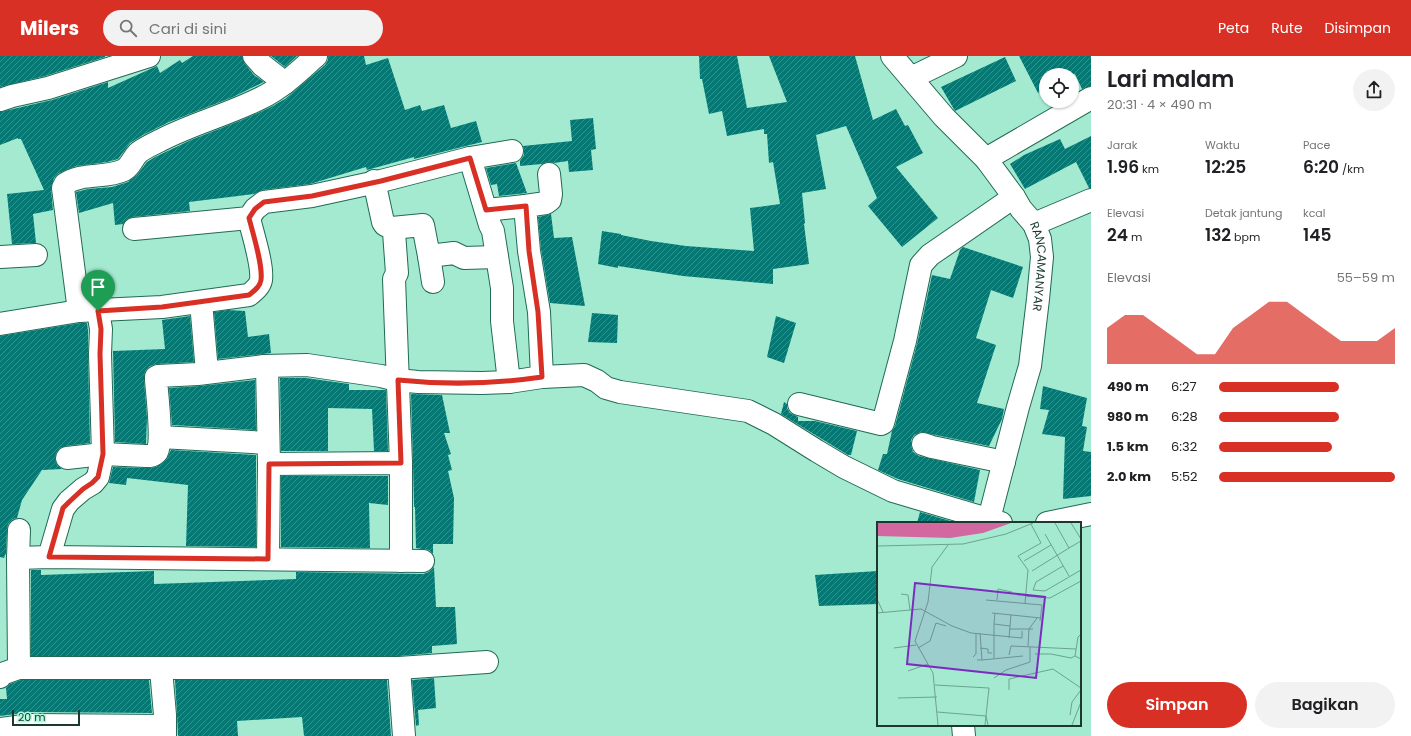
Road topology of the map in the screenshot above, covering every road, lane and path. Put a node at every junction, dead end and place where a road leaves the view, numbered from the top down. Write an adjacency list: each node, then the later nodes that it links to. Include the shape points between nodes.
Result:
1 (149, 56): 9 (street, via 48,88)
2 (254, 56): 7 (street)
3 (316, 56): 7 (street)
4 (892, 56): 6 (street, RANCAMANYAR)
5 (956, 56): 6 (street)
6 (911, 78): 12 (street, RANCAMANYAR, via 944,117)
7 (286, 83): 29 (street, via 264,97 160,140 138,152 125,169 113,174 75,178 65,184 63,188)
8 (1091, 98): 12 (street)
9 (0, 100)
10 (512, 151): 11 (street)
11 (470, 158): 14 (street); 18 (street)
12 (986, 159): 15 (street, RANCAMANYAR)
13 (549, 174): 17 (street, via 550,200)
14 (374, 182): 19 (street, via 312,196 264,202); 21 (street, via 383,222)
15 (1014, 197): 20 (street, RANCAMANYAR); 36 (street, via 930,255 921,265 905,342 883,423)
16 (1091, 200): 20 (street)
17 (526, 206): 18 (street); 33 (street, via 529,251 538,312)
18 (486, 210): 26 (street, via 493,231)
19 (249, 218): 22 (street); 28 (street, via 260,268 261,280 257,288 249,295)
20 (1034, 224): 42 (street, RANCAMANYAR, via 1040,239 1042,257 1033,344 1030,366)
21 (392, 228): 24 (street, via 423,225); 34 (street, via 397,273 394,279)
22 (134, 229)
23 (36, 255): 25 (street)
24 (429, 256): 26 (street, via 454,253 464,258); 27 (street)
25 (0, 257)
26 (497, 257): 35 (street, via 502,288 502,321)
27 (433, 282)
28 (201, 302): 29 (street); 32 (street)
29 (89, 311): 30 (street); 40 (street, via 101,329)
30 (0, 324)
31 (267, 366): 32 (street); 34 (street, via 307,365); 39 (street)
32 (207, 372): 37 (street, via 156,377)
33 (542, 377): 35 (street); 45 (street, via 584,374 606,388 620,392 748,411 844,467 893,491)
34 (398, 380): 35 (street, via 434,383); 43 (street)
35 (509, 382)
36 (799, 404)
37 (160, 437): 39 (street); 40 (street, via 157,451 152,456)
38 (923, 444): 42 (street)
39 (268, 453): 43 (street); 50 (street)
40 (103, 454): 41 (street); 48 (street, via 98,477 63,508)
41 (67, 458)
42 (1004, 462): 45 (street, RANCAMANYAR, via 998,479)
43 (401, 463): 50 (street, via 412,561)
44 (1091, 514): 46 (street)
45 (993, 522)
46 (1052, 522)
47 (19, 530): 49 (street)
48 (49, 557): 49 (street); 50 (street)
49 (18, 558): 54 (street)
50 (268, 559)
51 (487, 662): 52 (street)
52 (399, 668): 53 (street); 58 (street)
53 (160, 669): 54 (street); 57 (street)
54 (10, 673)
55 (963, 726): 59 (street)
56 (0, 729): 57 (street, via 31,725)
57 (165, 731)
58 (404, 736)
59 (964, 736)

